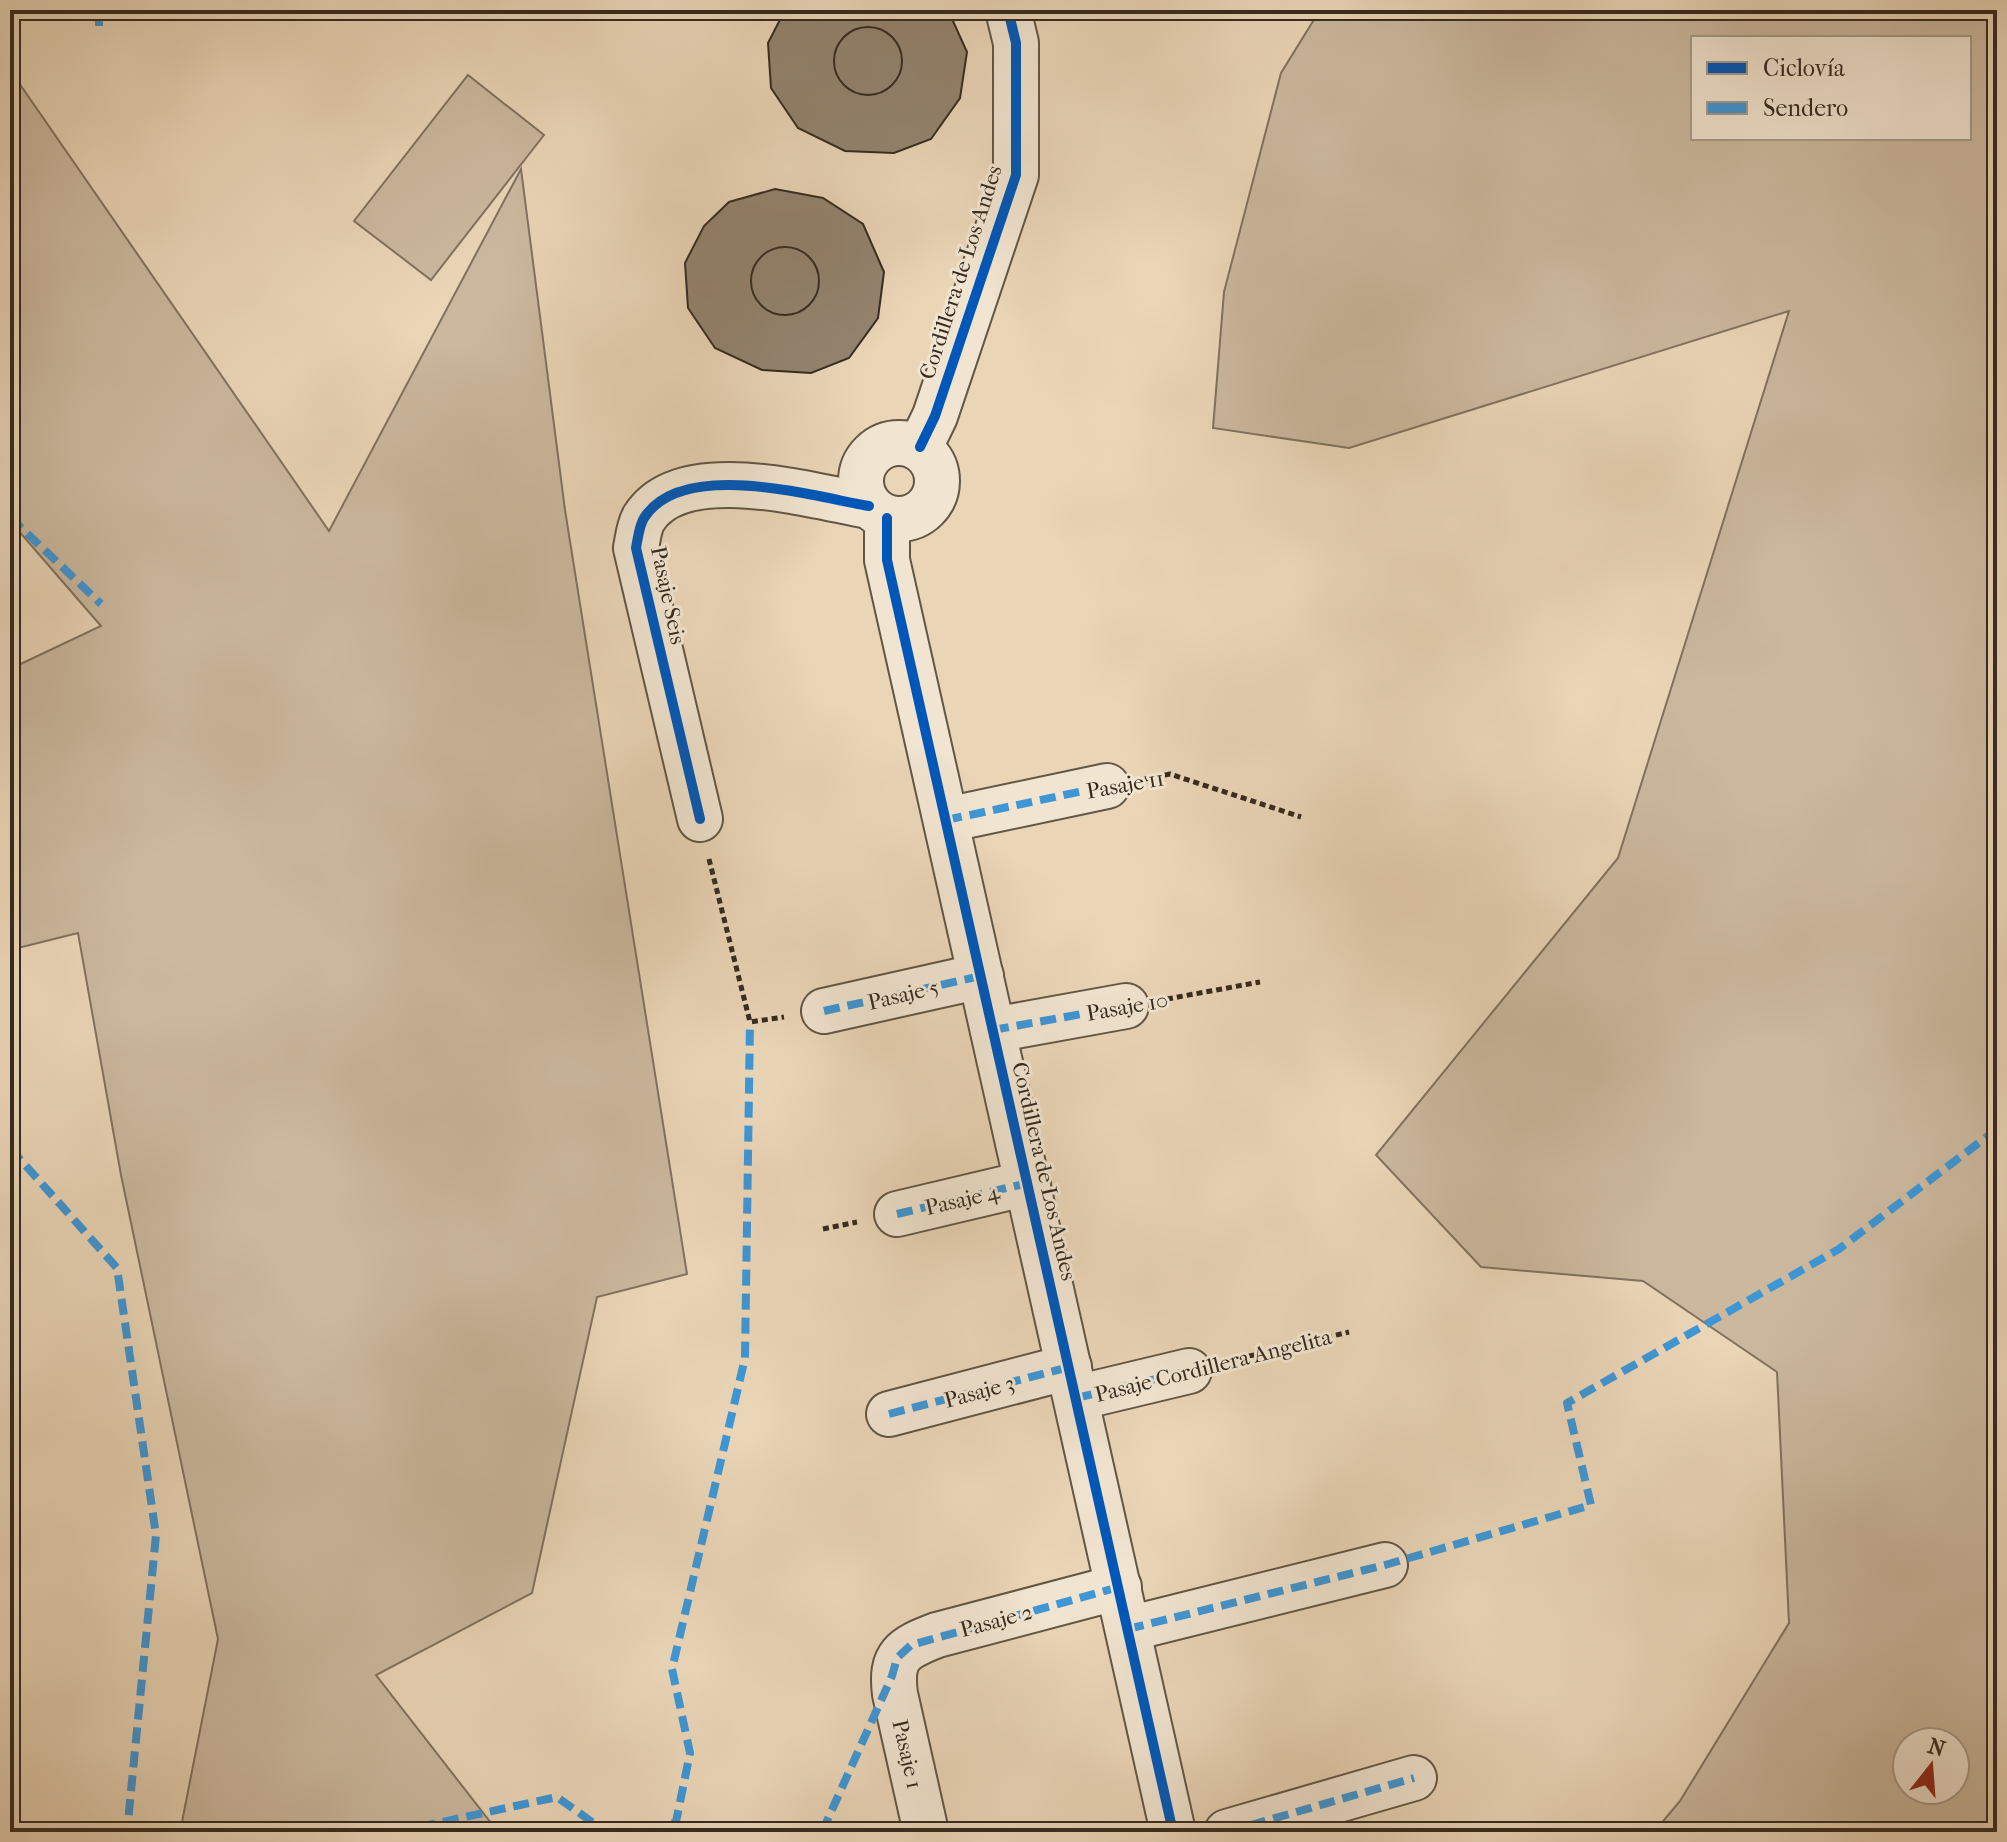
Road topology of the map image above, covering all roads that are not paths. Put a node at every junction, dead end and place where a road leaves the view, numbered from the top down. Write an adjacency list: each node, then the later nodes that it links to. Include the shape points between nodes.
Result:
1 (1008, 10): 2 (street, Cordillera de Los Andes, via 1016,43 1016,175)
2 (920, 447): 3 (street, Cordillera de Los Andes, via 899,442 878,448 864,464 861,485); 3 (street, via 935,464 938,487 929,507 909,519)
3 (878, 512): 5 (street, Pasaje Seis, via 732,484 690,487 658,501 642,520 636,548); 6 (street, Cordillera de Los Andes)
4 (1107, 786): 6 (street, Pasaje 11)
5 (700, 819)
6 (946, 820): 7 (street, Cordillera de Los Andes)
7 (981, 976): 9 (street, Pasaje 5); 10 (street, Cordillera de Los Andes)
8 (1126, 1006): 10 (street, Pasaje 10)
9 (824, 1011)
10 (993, 1030): 11 (street, Cordillera de Los Andes)
11 (1028, 1183): 12 (street, Pasaje 4); 14 (street, Cordillera de Los Andes)
12 (897, 1214)
13 (1189, 1371): 14 (street, Pasaje Cordillera Angelita)
14 (1072, 1383): 15 (street, Pasaje 3); 17 (street, Cordillera de Los Andes)
15 (889, 1414)
16 (1385, 1565): 18 (street)
17 (1119, 1587): 18 (street, Cordillera de Los Andes); 19 (street, Pasaje 2, via 911,1645 897,1658)
18 (1128, 1629): 22 (street, Cordillera de Los Andes)
19 (892, 1676): 21 (street, Pasaje 1)
20 (1414, 1778): 23 (street)
21 (926, 1832)
22 (1173, 1832)
23 (1227, 1832)

